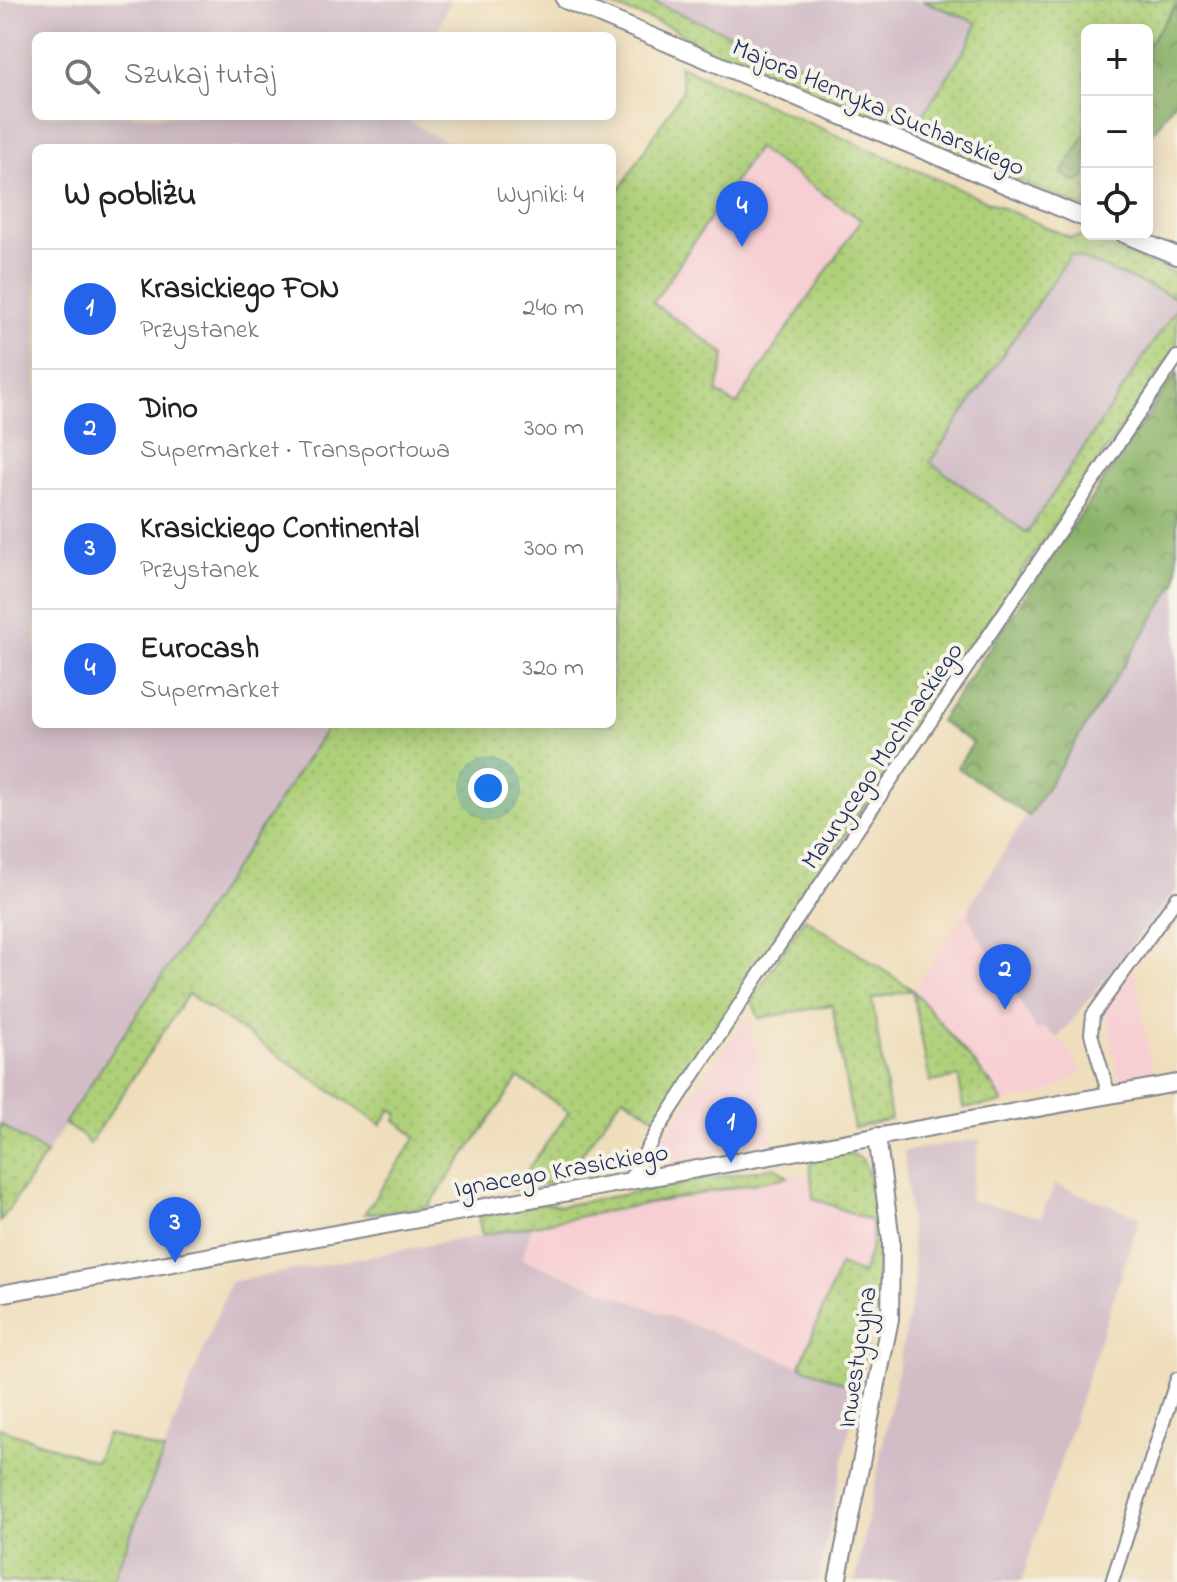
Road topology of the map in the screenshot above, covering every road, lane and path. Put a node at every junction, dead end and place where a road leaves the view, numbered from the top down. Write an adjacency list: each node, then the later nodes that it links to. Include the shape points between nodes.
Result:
1 (565, 0): 2 (street, Majora Henryka Sucharskiego)
2 (1081, 216)
3 (1138, 240): 4 (street)
4 (1177, 256)
5 (1177, 357): 10 (street, Maurycego Mochnackiego, via 755,980)
6 (1177, 898): 8 (street, via 1093,1015 1091,1034)
7 (1177, 1083): 8 (street, Ignacego Krasickiego)
8 (1109, 1095): 9 (street, Ignacego Krasickiego)
9 (877, 1136): 10 (street, Ignacego Krasickiego); 13 (street, Inwestycyjna, via 891,1240 890,1319)
10 (629, 1181): 11 (street, Ignacego Krasickiego)
11 (0, 1294)
12 (1177, 1379): 14 (street)
13 (837, 1582)
14 (1112, 1582)

